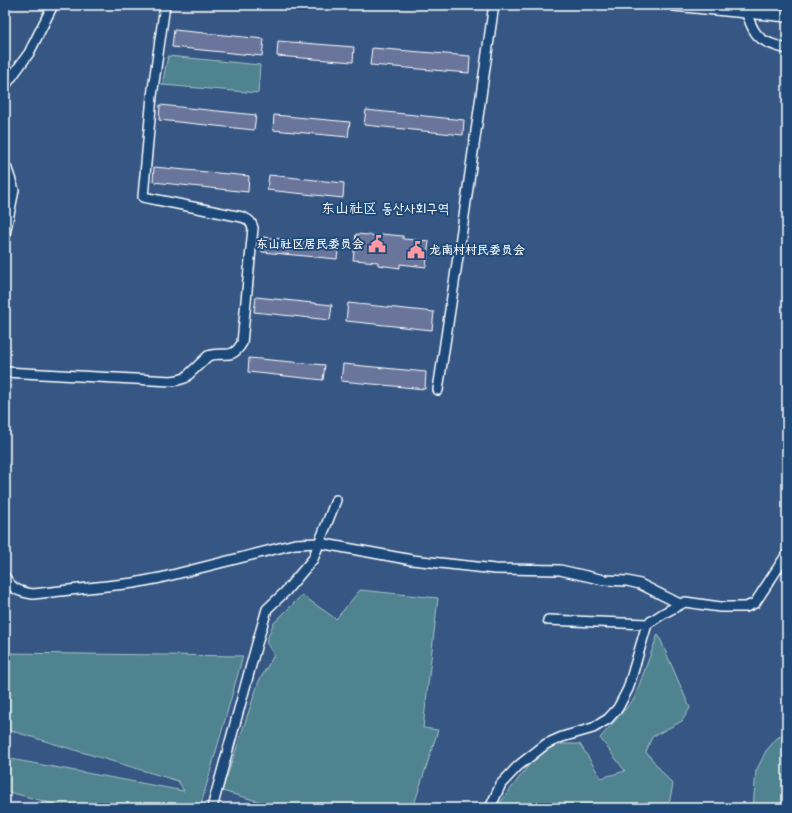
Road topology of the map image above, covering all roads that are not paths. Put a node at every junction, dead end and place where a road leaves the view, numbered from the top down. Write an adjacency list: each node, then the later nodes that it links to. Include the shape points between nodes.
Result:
1 (53, 5): 8 (street, via 29,53)
2 (165, 5): 11 (street, via 152,96 142,197 242,217 252,223 242,343 233,354 212,354 185,378 172,381)
3 (495, 5): 12 (street)
4 (674, 5): 5 (main road)
5 (746, 12): 6 (main road); 7 (street, via 756,34 764,41)
6 (787, 16)
7 (787, 49)
8 (5, 86)
9 (5, 167): 10 (street, via 14,190)
10 (5, 234)
11 (5, 372)
12 (438, 390)
13 (336, 500): 14 (street)
14 (319, 543): 16 (street, via 295,544 134,583 33,594 21,592 11,586); 17 (street, via 412,560 495,569 560,570 604,580 627,581 640,584); 20 (street, via 313,559 267,609)
15 (787, 554): 17 (street, via 755,603 746,607 720,607 685,602)
16 (5, 577)
17 (680, 604): 19 (street)
18 (548, 620): 19 (street)
19 (647, 624): 21 (street, via 628,689 618,708 608,719 593,728 546,744 518,766 501,784)
20 (212, 808)
21 (490, 808)

